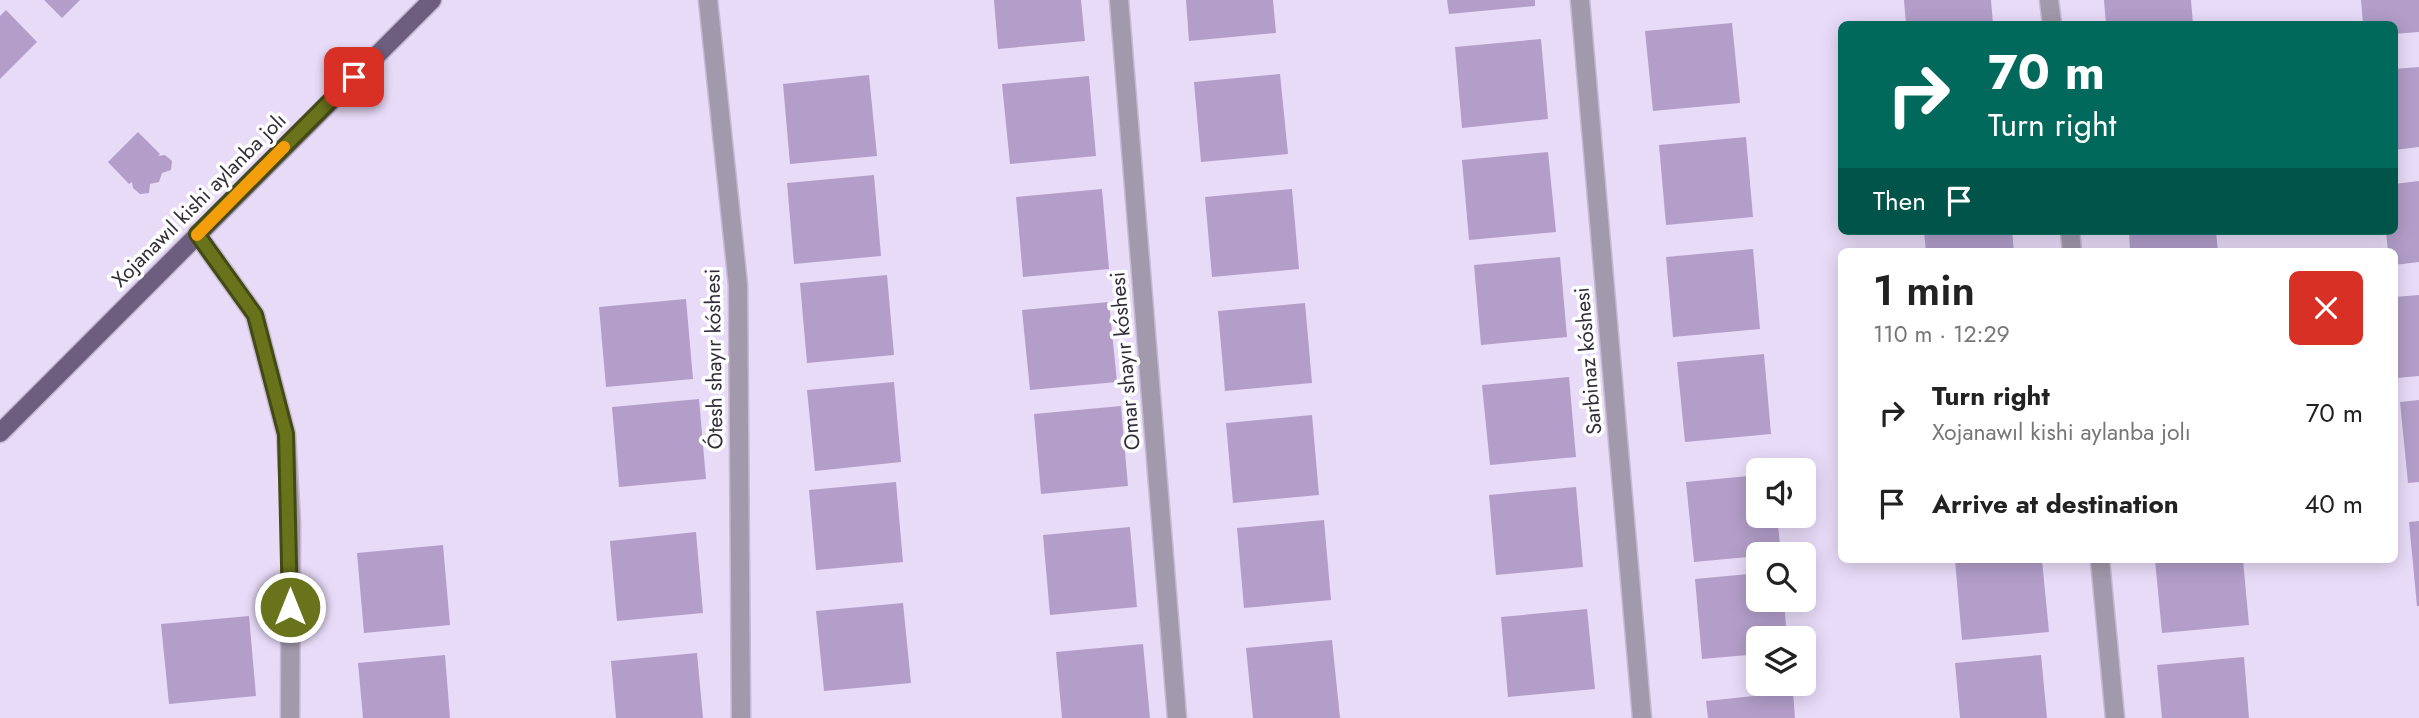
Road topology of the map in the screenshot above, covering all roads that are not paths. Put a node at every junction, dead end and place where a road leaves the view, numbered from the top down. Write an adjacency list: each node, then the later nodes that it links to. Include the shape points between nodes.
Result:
1 (432, 0): 7 (main road, Xojanawıl kishi aylanba jolı)
2 (708, 0): 11 (street, Ótesh shayır kóshesi, via 738,285)
3 (1119, 0): 12 (street, Omar shayır kóshesi)
4 (1580, 0): 13 (street, Sarbinaz kóshesi)
5 (2049, 0): 6 (street)
6 (2052, 21)
7 (197, 234): 8 (main road, Xojanawıl kishi aylanba jolı); 10 (street, via 255,315 286,434 291,523)
8 (0, 433)
9 (2100, 563): 14 (street)
10 (290, 718)
11 (741, 718)
12 (1177, 718)
13 (1642, 718)
14 (2115, 718)

